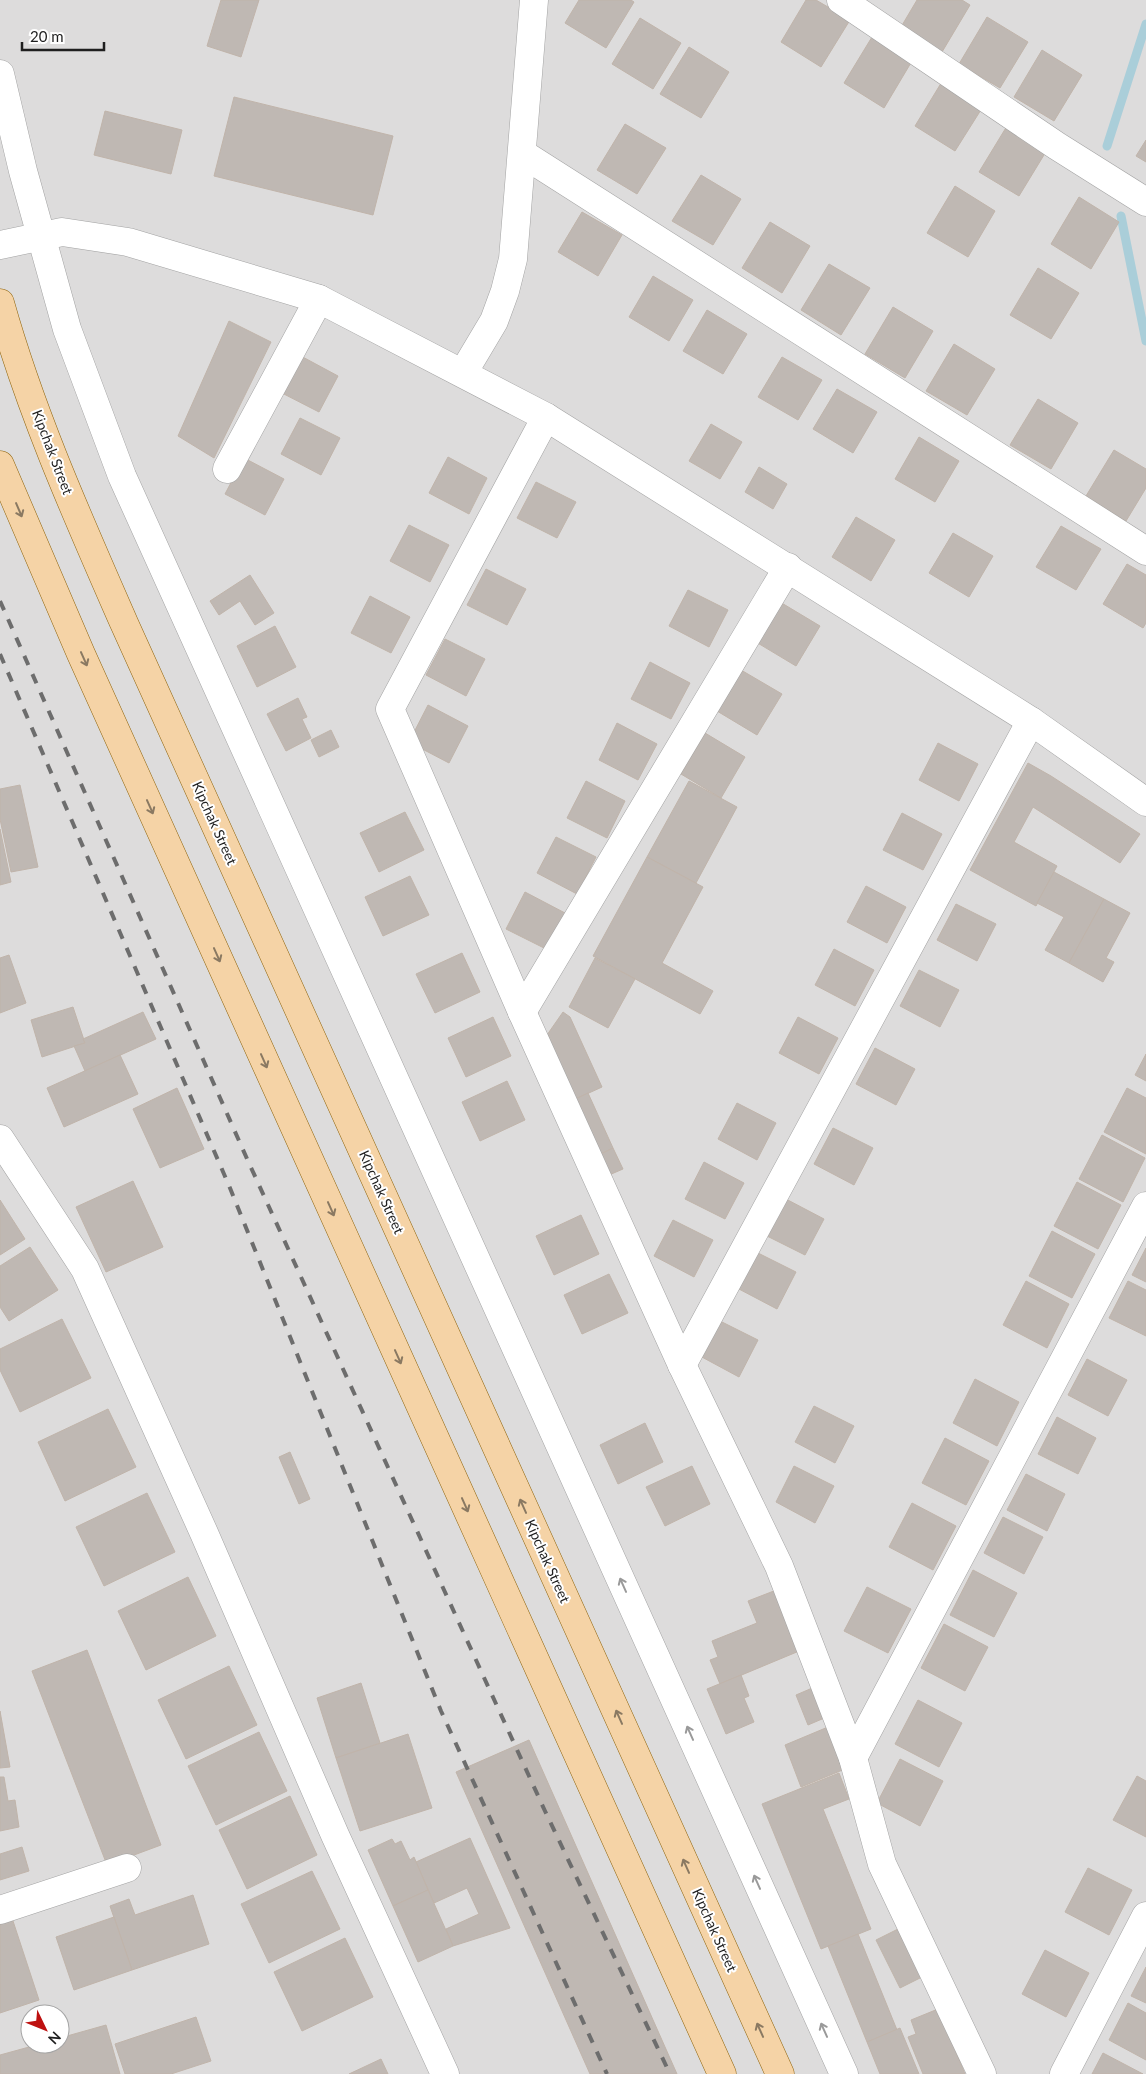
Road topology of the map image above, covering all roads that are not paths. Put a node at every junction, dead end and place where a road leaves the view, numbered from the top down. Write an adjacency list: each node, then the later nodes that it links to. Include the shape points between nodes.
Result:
1 (534, 0): 4 (street)
2 (841, 0): 5 (street)
3 (0, 74): 6 (street)
4 (523, 154): 10 (street, via 513,259 505,291 494,322); 14 (street)
5 (1146, 202)
6 (40, 236): 7 (street); 8 (street, via 62,232 128,242); 29 (street, one-way to 6, via 122,476 67,329)
7 (0, 245)
8 (319, 299): 10 (street); 13 (street)
9 (0, 303): 28 (main road, Kipchak Street, one-way to 9, via 102,573 47,438)
10 (463, 373): 11 (street)
11 (546, 417): 15 (street); 18 (street, via 390,709)
12 (0, 465): 27 (main road, one-way to 27, via 89,672)
13 (227, 469)
14 (1146, 551)
15 (788, 567): 16 (street); 18 (street)
16 (1031, 720): 17 (street); 21 (street)
17 (1146, 802)
18 (522, 1012): 21 (street)
19 (0, 1139): 26 (street, via 85,1269 335,1835)
20 (1146, 1206): 22 (street)
21 (682, 1366): 22 (street, via 780,1566)
22 (853, 1758): 30 (street, via 882,1864)
23 (127, 1868): 24 (street)
24 (0, 1910)
25 (1146, 1916): 31 (street)
26 (445, 2074)
27 (722, 2074)
28 (780, 2074)
29 (844, 2074)
30 (982, 2074)
31 (1064, 2074)

